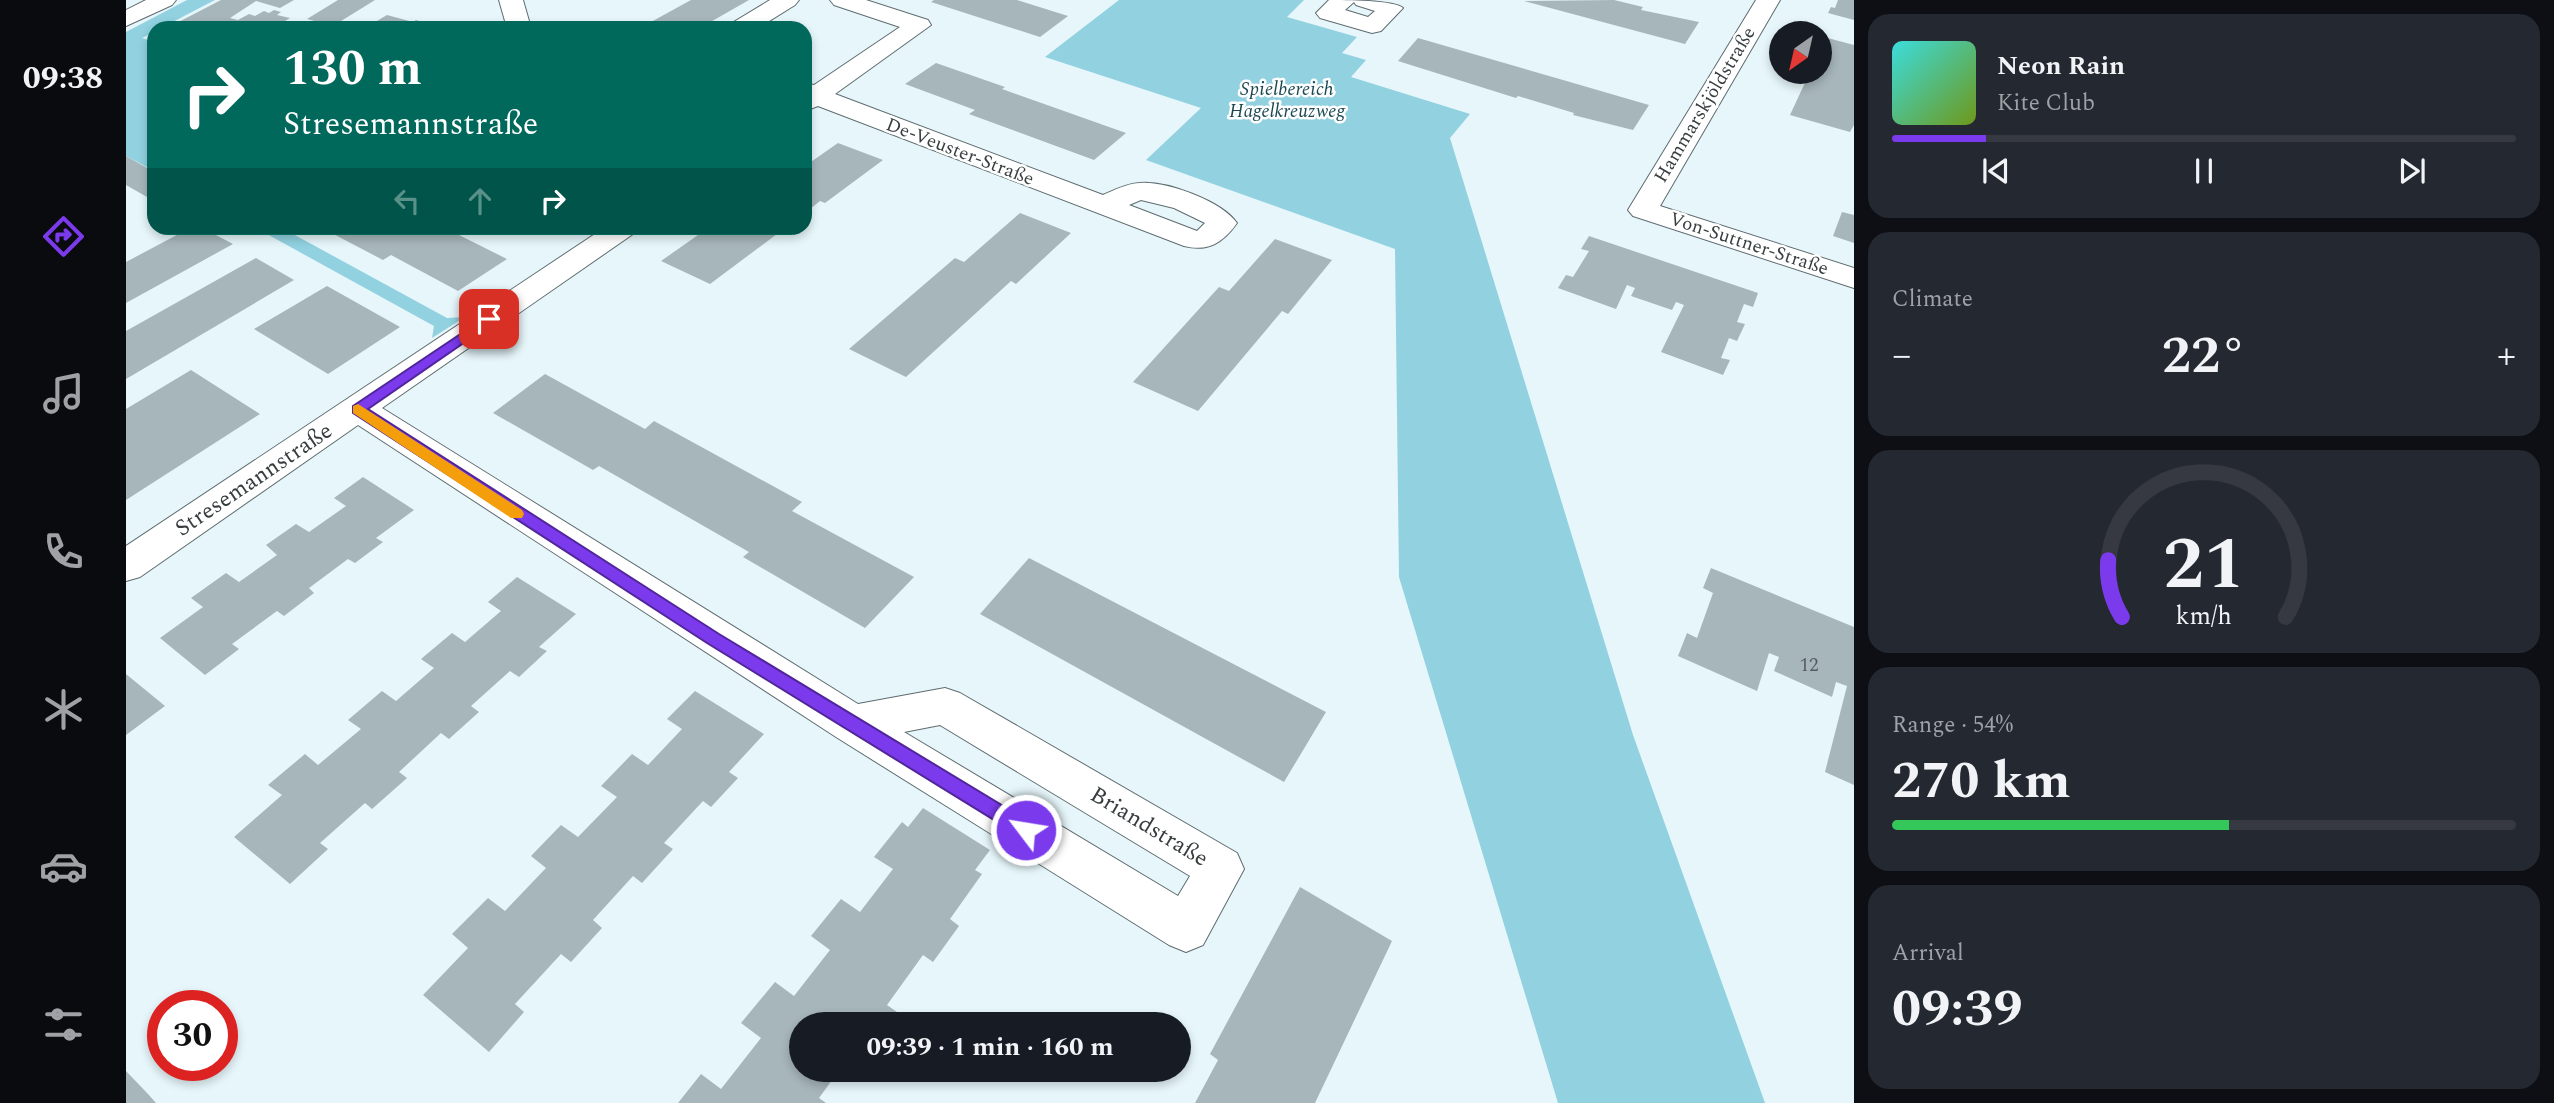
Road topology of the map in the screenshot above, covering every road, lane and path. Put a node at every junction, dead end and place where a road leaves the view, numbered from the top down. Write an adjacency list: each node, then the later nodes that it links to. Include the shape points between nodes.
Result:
1 (164, 0): 8 (street)
2 (512, 0): 9 (street)
3 (787, 0): 10 (street)
4 (842, 0): 11 (street, via 919,25)
5 (1343, 0): 6 (street, via 1328,13 1372,26 1391,8)
6 (1364, 0)
7 (1768, 0): 14 (street, Hammarskjöldstraße)
8 (126, 19)
9 (517, 21)
10 (752, 21)
11 (812, 94)
12 (812, 97): 13 (street, De-Veuster-Straße)
13 (1105, 206)
14 (1643, 210): 16 (street, Von-Suttner-Straße)
15 (614, 235): 17 (street, Stresemannstraße)
16 (1854, 278)
17 (358, 409): 18 (street, Stresemannstraße); 19 (street, Briandstraße, via 550,536)
18 (126, 566)
19 (851, 724): 19 (street, Briandstraße, via 1186,928 1220,869 945,706)

